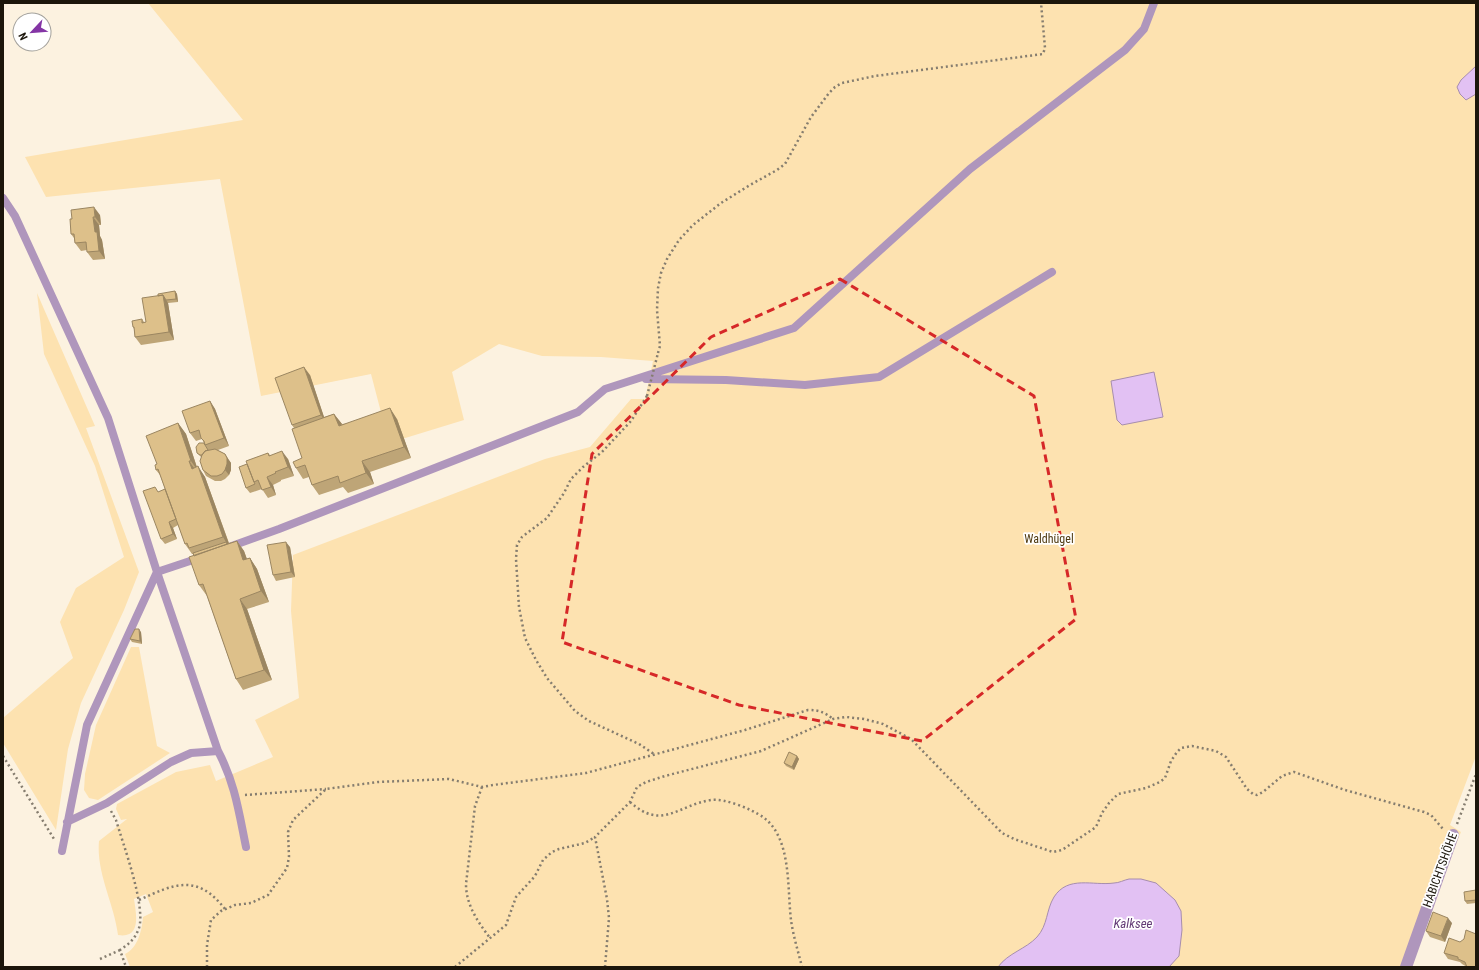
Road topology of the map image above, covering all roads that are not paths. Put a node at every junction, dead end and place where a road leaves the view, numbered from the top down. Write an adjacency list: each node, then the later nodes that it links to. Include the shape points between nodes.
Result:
1 (1154, 3): 4 (lane, via 1144,29 1125,50 970,169 794,328)
2 (3, 198): 7 (lane, via 15,216 108,418)
3 (1052, 272): 4 (lane, via 879,376 805,385)
4 (639, 378): 5 (lane, via 605,390 578,412)
5 (222, 550)
6 (207, 555): 7 (lane)
7 (157, 572): 8 (lane); 9 (lane, via 87,726)
8 (218, 751): 9 (lane, via 191,753 171,762 107,802); 11 (lane, via 227,768)
9 (67, 822): 12 (lane)
10 (1453, 835): 13 (street, HABICHTSHÖHE)
11 (246, 847)
12 (62, 851)
13 (1406, 967)

